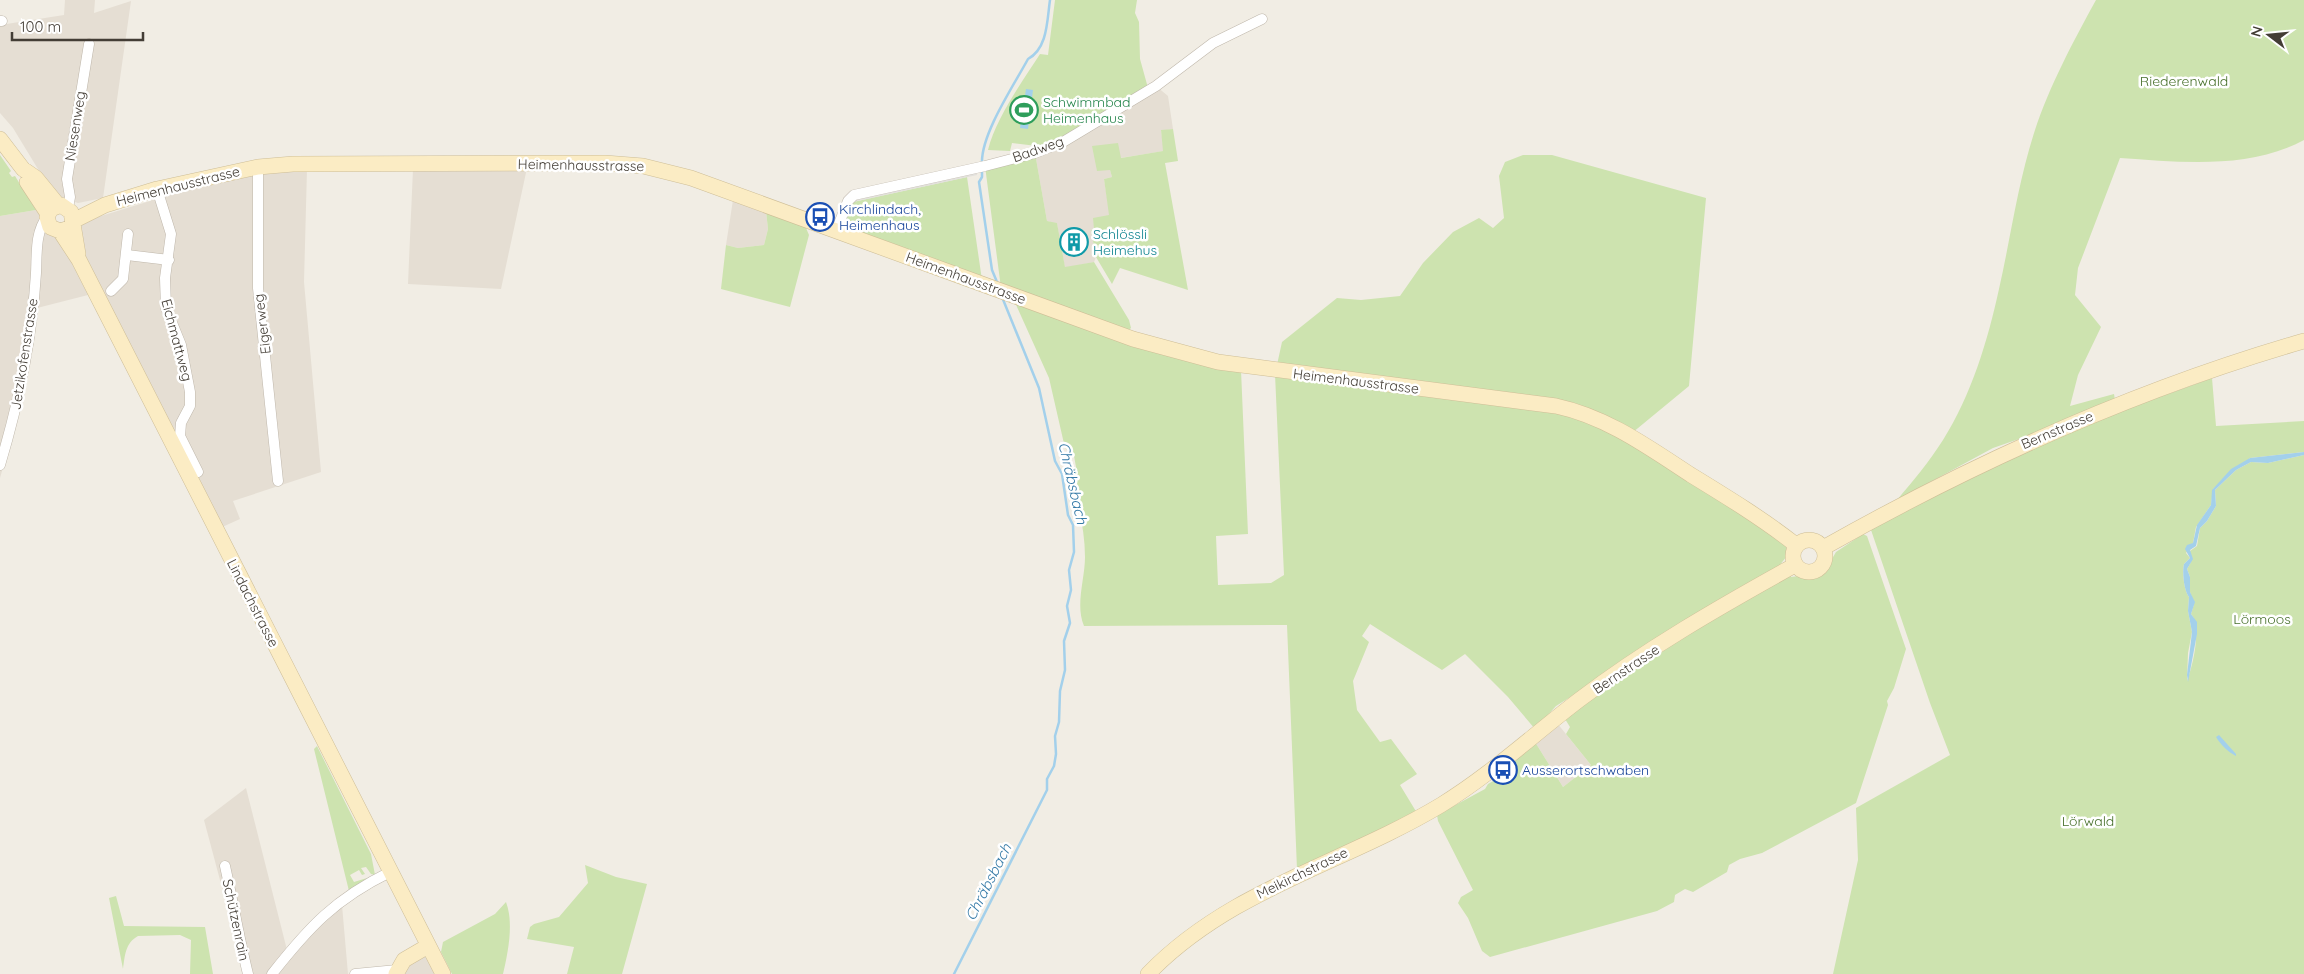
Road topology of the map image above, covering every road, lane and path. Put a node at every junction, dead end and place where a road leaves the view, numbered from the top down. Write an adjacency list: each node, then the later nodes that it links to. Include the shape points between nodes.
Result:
1 (1262, 19): 7 (street, Badweg, via 1213,43 1156,86 1076,136 1035,153 854,196 848,201)
2 (88, 44): 6 (street, Niesenweg, via 67,179 70,197)
3 (0, 139): 6 (main road, Lindachstrasse, via 23,169 36,178)
4 (258, 167): 5 (main road, Heimenhausstrasse); 7 (main road, Heimenhausstrasse, via 605,163 644,166 690,178); 16 (street, Eigerweg, via 258,288)
5 (157, 189): 6 (main road, Heimenhausstrasse); 11 (street, Eichmattweg, via 171,234)
6 (61, 218): 9 (street); 9 (street, Jetzikofenstrasse, via 38,232); 22 (main road, Lindachstrasse, via 79,260)
7 (836, 231): 17 (main road, Heimenhausstrasse, via 1140,341 1218,362 1556,406 1587,414 1611,424)
8 (128, 234): 10 (street)
9 (39, 242): 14 (street, Jetzikofenstrasse, via 33,320 18,403)
10 (127, 255): 11 (street); 12 (street, via 123,279)
11 (169, 260): 15 (street, Eichmattweg, via 165,278 166,308 181,345 190,392 190,406 180,423 180,436)
12 (111, 291)
13 (2304, 341): 18 (main road, Bernstrasse, via 2189,377 2046,434)
14 (0, 465)
15 (198, 472)
16 (278, 481)
17 (1796, 545): 18 (main road, via 1810,540); 19 (main road, via 1792,557)
18 (1823, 548): 19 (main road, via 1824,562 1817,570 1808,572)
19 (1795, 565): 20 (main road, Bernstrasse, via 1630,664)
20 (1466, 787): 29 (main road, Meikirchstrasse, via 1410,821 1213,920 1181,942)
21 (225, 866): 25 (street, Schützenrain)
22 (390, 872): 23 (main road, Lindachstrasse); 26 (street, via 361,887 316,921)
23 (428, 946): 24 (main road, via 409,956); 28 (main road, Lindachstrasse)
24 (397, 972): 27 (street)
25 (248, 974)
26 (272, 974)
27 (355, 974)
28 (443, 974)
29 (1148, 974)

